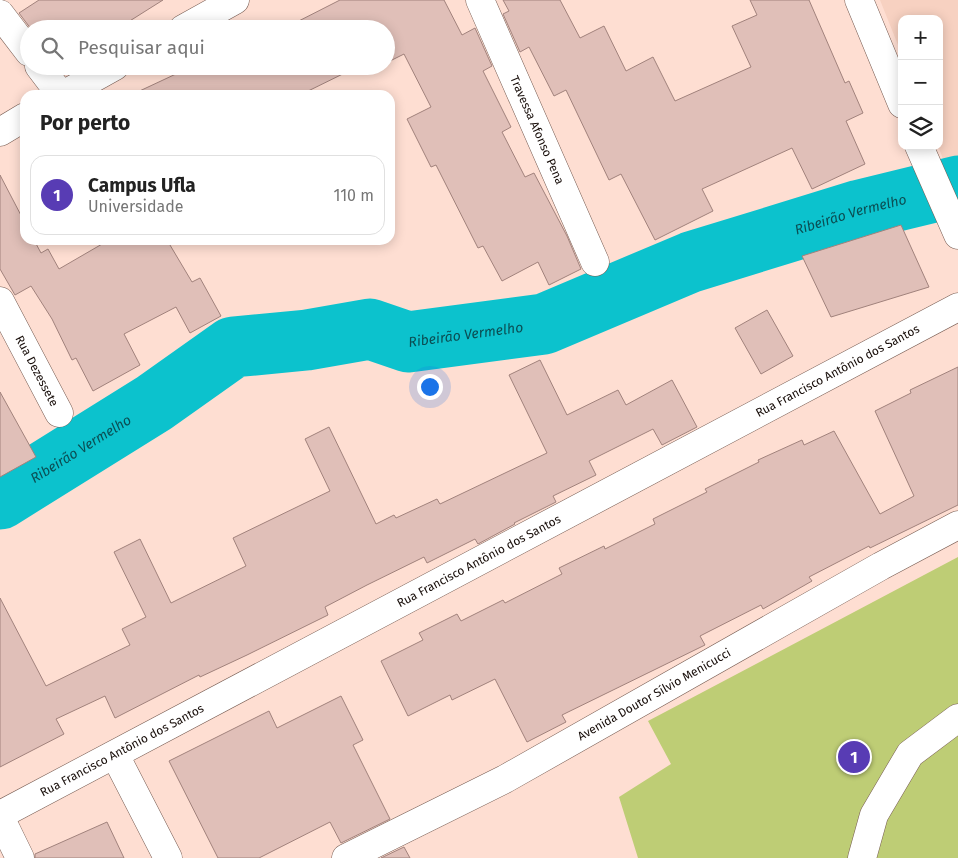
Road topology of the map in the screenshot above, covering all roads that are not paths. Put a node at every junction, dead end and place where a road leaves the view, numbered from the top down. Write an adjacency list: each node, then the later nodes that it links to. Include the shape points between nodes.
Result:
1 (235, 0): 5 (street)
2 (480, 0): 16 (street, Travessa Afonso Pena)
3 (859, 0): 11 (street)
4 (0, 14): 6 (street)
5 (199, 20)
6 (20, 40)
7 (46, 75): 9 (street)
8 (99, 75): 10 (street)
9 (58, 90)
10 (71, 90)
11 (898, 94)
12 (20, 120): 13 (street)
13 (0, 132)
14 (922, 150): 15 (street)
15 (953, 224)
16 (595, 262)
17 (0, 301): 19 (street, Rua Dezessete)
18 (958, 307): 22 (street, Rua Francisco Antônio dos Santos)
19 (59, 413)
20 (958, 525): 26 (street, Avenida Doutor Sílvio Menicucci, via 505,779)
21 (958, 718): 27 (street, via 910,754 874,814)
22 (115, 755): 23 (street, Rua Francisco Antônio dos Santos); 25 (street)
23 (0, 816): 24 (street)
24 (20, 858)
25 (168, 858)
26 (346, 858)
27 (862, 858)

